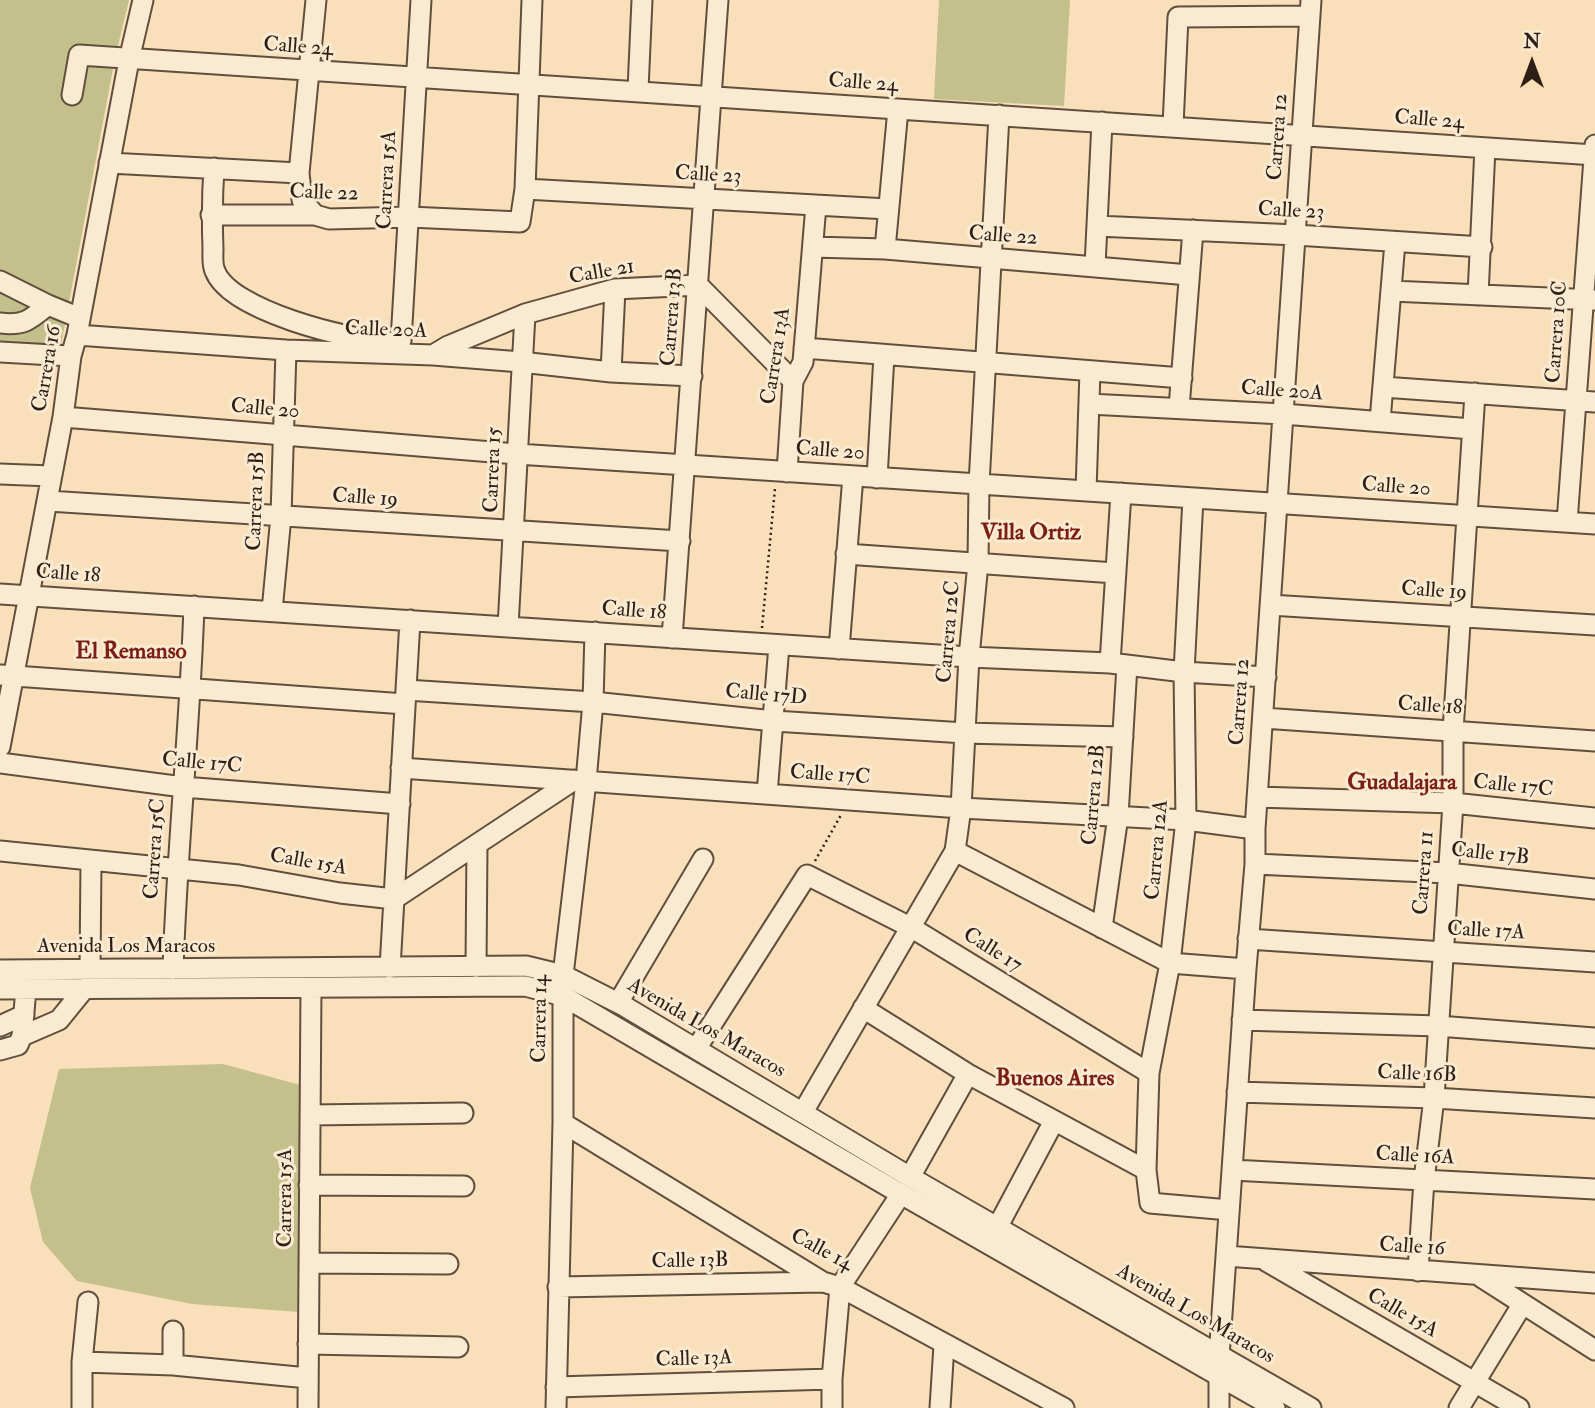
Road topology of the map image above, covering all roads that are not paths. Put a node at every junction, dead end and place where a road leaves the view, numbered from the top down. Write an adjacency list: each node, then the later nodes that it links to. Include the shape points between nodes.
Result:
1 (143, 0): 8 (street, Carrera 16)
2 (316, 0): 9 (street)
3 (421, 0): 10 (street, Carrera 15A)
4 (532, 0): 11 (street)
5 (642, 0): 12 (street)
6 (718, 0): 14 (street, Carrera 13B)
7 (1311, 8): 18 (street, via 1178,17); 19 (street, Carrera 12)
8 (129, 60): 9 (street, Calle 24); 13 (street, Calle 24, via 79,55); 22 (street, Carrera 16)
9 (309, 71): 10 (street, Calle 24); 24 (street)
10 (416, 78): 11 (street, Calle 24); 31 (street, Carrera 15A)
11 (529, 85): 12 (street, Calle 24); 25 (street)
12 (638, 90): 14 (street, Calle 24)
13 (72, 95)
14 (711, 97): 15 (street, Calle 24); 26 (street, Carrera 13B)
15 (898, 109): 16 (street, Calle 24); 28 (street)
16 (999, 115): 17 (street, Calle 24); 39 (street, Carrera 12C)
17 (1102, 122): 18 (street, Calle 24); 32 (street)
18 (1173, 126): 19 (street, Calle 24)
19 (1302, 135): 20 (street, Calle 24); 34 (street, Carrera 12)
20 (1485, 148): 21 (street, Calle 24); 37 (street)
21 (1595, 152): 47 (street, Carrera 10C)
22 (109, 163): 23 (street); 51 (street, Carrera 16)
23 (214, 169): 24 (street); 29 (street)
24 (299, 173): 30 (street, via 302,200)
25 (525, 189): 26 (street, Calle 23); 31 (street, Calle 22, via 520,222)
26 (704, 199): 27 (street, Calle 23); 43 (street, Carrera 13B)
27 (816, 205): 28 (street, Calle 23); 36 (street, Carrera 13A)
28 (888, 209): 38 (street)
29 (211, 215): 30 (street, Calle 22); 52 (street, via 214,269 237,293 285,318 342,335)
30 (315, 215): 31 (street, Calle 22, via 329,219)
31 (409, 217): 52 (street, Carrera 15A)
32 (1097, 226): 33 (street, Calle 23); 40 (street)
33 (1193, 230): 34 (street, Calle 23); 41 (street)
34 (1296, 235): 35 (street, Calle 23); 71 (street, Carrera 12)
35 (1395, 242): 37 (street, Calle 23); 45 (street)
36 (813, 247): 38 (street, Calle 22); 53 (street, Carrera 13A)
37 (1482, 247): 46 (street)
38 (885, 249): 39 (street, Calle 22)
39 (991, 259): 40 (street, Calle 22); 60 (street, Carrera 12C)
40 (1095, 266): 41 (street, Calle 22)
41 (1189, 275): 64 (street)
42 (0, 281): 48 (street, Calle 20A)
43 (698, 285): 44 (street, Calle 21); 63 (street, Carrera 13B); 65 (street)
44 (615, 289): 49 (street, Calle 21); 62 (street)
45 (1391, 291): 46 (street); 66 (street)
46 (1478, 295): 47 (street)
47 (1589, 300): 68 (street, Carrera 10C)
48 (48, 305): 50 (street, via 17,325); 51 (street, Calle 20A)
49 (526, 314): 56 (street, Calle 21); 59 (street, Carrera 15)
50 (0, 323)
51 (79, 326): 54 (street, Calle 20A); 58 (street, Carrera 16)
52 (401, 341): 56 (street)
53 (804, 348): 57 (street); 65 (street, Carrera 13A)
54 (286, 350): 56 (street, Calle 20A); 75 (street, Carrera 15B)
55 (0, 352): 58 (street)
56 (425, 355): 59 (street, Calle 20A)
57 (884, 355): 60 (street); 82 (street)
58 (71, 356): 72 (street, Carrera 16)
59 (521, 362): 62 (street, Calle 20A); 76 (street, Carrera 15)
60 (985, 362): 61 (street); 83 (street, Carrera 12C)
61 (1090, 371): 64 (street); 69 (street)
62 (611, 373): 63 (street, Calle 20A)
63 (692, 376): 77 (street, Carrera 13B)
64 (1182, 378): 70 (street)
65 (793, 381): 78 (street, Carrera 13A)
66 (1383, 387): 67 (street); 73 (street)
67 (1475, 393): 68 (street); 74 (street, Carrera 11)
68 (1585, 401): 91 (street, Carrera 10C)
69 (1089, 404): 70 (street, Calle 20A); 84 (street)
70 (1180, 408): 71 (street, Calle 20A)
71 (1283, 414): 73 (street, Calle 20A); 88 (street, Carrera 12)
72 (63, 416): 75 (street, Calle 20); 80 (street, Carrera 16)
73 (1380, 421): 74 (street, Calle 20A)
74 (1472, 429): 90 (street, Carrera 11)
75 (282, 434): 76 (street, Calle 20); 89 (street, Carrera 15B)
76 (517, 454): 77 (street, Calle 20); 93 (street, Carrera 15)
77 (684, 465): 78 (street, Calle 20); 94 (street, Carrera 13B)
78 (782, 471): 81 (street, Calle 20)
79 (0, 474): 80 (street)
80 (51, 476): 87 (street, Carrera 16)
81 (853, 476): 82 (street, Calle 20); 95 (street)
82 (877, 478): 83 (street, Calle 20)
83 (979, 484): 84 (street, Calle 20); 96 (street, Carrera 12C)
84 (1086, 491): 85 (street, Calle 20)
85 (1121, 493): 86 (street, Calle 20); 97 (street, Carrera 12B)
86 (1193, 498): 88 (street, Calle 20); 113 (street, Carrera 12A)
87 (48, 501): 89 (street, Calle 19); 99 (street, Carrera 16)
88 (1277, 503): 90 (street, Calle 20); 100 (street, Carrera 12)
89 (281, 516): 93 (street, Calle 19); 102 (street, Carrera 15B)
90 (1466, 516): 91 (street, Calle 20); 103 (street, Carrera 11)
91 (1567, 522): 92 (street, Calle 20)
92 (1595, 524)
93 (514, 531): 94 (street, Calle 19); 106 (street, Carrera 15)
94 (680, 541): 108 (street, Carrera 13B)
95 (846, 554): 96 (street); 110 (street)
96 (978, 563): 97 (street); 111 (street, Carrera 12C)
97 (1115, 573): 112 (street, Carrera 12B)
98 (0, 594): 99 (street, Calle 18)
99 (28, 596): 101 (street, Calle 18); 114 (street, Carrera 16)
100 (1270, 605): 103 (street, Calle 19); 115 (street, Carrera 12)
101 (194, 606): 102 (street, Calle 18); 116 (street, Carrera 15C)
102 (272, 611): 104 (street, Calle 18)
103 (1460, 617): 105 (street, Calle 19); 121 (street, Carrera 11)
104 (411, 620): 106 (street, Calle 18); 117 (street)
105 (1595, 625)
106 (508, 627): 107 (street, Calle 18)
107 (595, 632): 108 (street, Calle 18); 118 (street, Carrera 14)
108 (672, 638): 109 (street, Calle 18)
109 (770, 644): 110 (street, Calle 18); 120 (street)
110 (839, 649): 111 (street, Calle 18)
111 (970, 657): 112 (street, Calle 18); 122 (street, Carrera 12C)
112 (1119, 664): 113 (street, Calle 18); 123 (street, Carrera 12B)
113 (1184, 672): 115 (street, Calle 18); 137 (street, Carrera 12A)
114 (7, 675): 116 (street, Calle 17D); 125 (street, Carrera 16)
115 (1266, 677): 119 (street, Carrera 12)
116 (191, 689): 117 (street, Calle 17D); 129 (street, Carrera 15C)
117 (406, 697): 118 (street, Calle 17D); 127 (street)
118 (593, 702): 120 (street, Calle 17D); 128 (street, Carrera 14)
119 (1263, 718): 121 (street, Calle 18); 131 (street, Carrera 12)
120 (774, 721): 122 (street, Calle 17D); 130 (street)
121 (1453, 731): 124 (street, Calle 18); 132 (street, Carrera 11)
122 (965, 733): 123 (street, Calle 17D); 134 (street, Carrera 12C)
123 (1123, 737): 135 (street, Carrera 12B)
124 (1595, 741)
125 (0, 747)
126 (0, 763): 129 (street, Calle 17C)
127 (401, 768): 128 (street, Calle 17C); 133 (street)
128 (580, 781): 130 (street, Calle 17C); 139 (street); 160 (street, Carrera 14)
129 (183, 787): 133 (street, Calle 17C); 145 (street, Carrera 15C)
130 (767, 794): 134 (street, Calle 17C)
131 (1257, 797): 132 (street, Calle 17C); 138 (street, Carrera 12)
132 (1453, 803): 136 (street, Calle 17C); 146 (street, Carrera 11)
133 (400, 804): 148 (street)
134 (961, 808): 135 (street, Calle 17C); 141 (street, Carrera 12C)
135 (1118, 816): 137 (street, Calle 17C); 150 (street, Carrera 12B)
136 (1595, 818)
137 (1186, 820): 138 (street, Calle 17C); 154 (street, Carrera 12A)
138 (1255, 829): 144 (street, Carrera 12)
139 (477, 845): 148 (street); 155 (street)
140 (0, 851): 143 (street, Calle 15A)
141 (955, 851): 149 (street, Carrera 12C); 150 (street)
142 (703, 859): 166 (street)
143 (91, 861): 145 (street, Calle 15A); 161 (street)
144 (1255, 864): 146 (street, Calle 17B); 151 (street, Carrera 12)
145 (179, 870): 148 (street, Calle 15A); 157 (street, Carrera 15C)
146 (1448, 873): 147 (street, Calle 17B); 152 (street, Carrera 11)
147 (1595, 889)
148 (394, 899): 156 (street)
149 (912, 928): 167 (street, Carrera 12C); 174 (street, Calle 17, via 807,875); 176 (street, Calle 17)
150 (1102, 928): 154 (street)
151 (1248, 939): 152 (street, Calle 17A); 158 (street, Carrera 12)
152 (1442, 953): 153 (street, Calle 17A); 171 (street, Carrera 11)
153 (1595, 961)
154 (1170, 963): 158 (street); 176 (street, Carrera 12A)
155 (476, 967): 156 (street, Avenida Los Maracos); 160 (street, Avenida Los Maracos, via 526,966)
156 (390, 968): 157 (street, Avenida Los Maracos)
157 (173, 969): 161 (street, Avenida Los Maracos)
158 (1246, 969): 169 (street, Carrera 12)
159 (0, 970): 161 (street, Avenida Los Maracos)
160 (563, 975): 165 (street, Carrera 14); 166 (street, Avenida Los Maracos)
161 (88, 979): 162 (street, Avenida Los Maracos); 163 (street, Avenida Los Maracos); 172 (street, via 59,1020)
162 (26, 988): 164 (street, Avenida Los Maracos); 168 (street)
163 (311, 988): 165 (street, Avenida Los Maracos, via 525,986); 183 (street, Carrera 15A)
164 (0, 989)
165 (563, 996): 185 (street, Carrera 14); 190 (street, Avenida Los Maracos)
166 (618, 1003): 174 (street, Avenida Los Maracos)
167 (863, 1008): 177 (street); 181 (street, Carrera 12C)
168 (24, 1015): 170 (street); 172 (street)
169 (1242, 1020): 171 (street); 178 (street, Carrera 12)
170 (0, 1026)
171 (1438, 1026): 173 (street); 179 (street, Carrera 11)
172 (22, 1037): 175 (street, via 18,1045)
173 (1595, 1038)
174 (696, 1049): 181 (street, Avenida Los Maracos)
175 (0, 1050)
176 (1149, 1073): 186 (street, Carrera 12A)
177 (968, 1074): 184 (street); 190 (street)
178 (1237, 1092): 179 (street, Calle 16B); 187 (street, Carrera 12)
179 (1434, 1098): 180 (street, Calle 16B); 188 (street, Carrera 11)
180 (1595, 1108)
181 (803, 1112): 190 (street, Avenida Los Maracos)
182 (463, 1114): 183 (street)
183 (310, 1115): 189 (street, Carrera 15A)
184 (1054, 1121): 186 (street); 194 (street)
185 (563, 1123): 202 (street, Calle 14); 203 (street, Carrera 14)
186 (1146, 1170): 193 (street, Carrera 12A, via 1150,1203)
187 (1232, 1170): 188 (street, Calle 16A); 193 (street, Carrera 12)
188 (1424, 1180): 192 (street, Calle 16A); 199 (street, Carrera 11)
189 (309, 1185): 191 (street); 197 (street, Carrera 15A)
190 (906, 1185): 194 (street, Avenida Los Maracos); 202 (street); 213 (street, Avenida Los Maracos)
191 (464, 1186)
192 (1595, 1189)
193 (1229, 1210): 195 (street, Carrera 12)
194 (998, 1226): 213 (street, Avenida Los Maracos)
195 (1226, 1256): 196 (street, Calle 16); 213 (street, Carrera 12)
196 (1262, 1259): 199 (street, Calle 16); 216 (street, Calle 15A)
197 (309, 1263): 198 (street); 207 (street, Carrera 15A)
198 (448, 1264)
199 (1418, 1271): 200 (street, Calle 16)
200 (1479, 1275): 201 (street, Calle 16); 205 (street)
201 (1595, 1283)
202 (831, 1284): 203 (street, Calle 13B); 208 (street, Calle 14); 215 (street)
203 (558, 1287): 217 (street, Carrera 14)
204 (88, 1302): 211 (street)
205 (1522, 1305): 210 (street); 216 (street)
206 (173, 1331): 212 (street)
207 (308, 1344): 209 (street); 214 (street, Carrera 15A)
208 (944, 1345): 222 (street); 223 (street, Calle 14)
209 (458, 1347)
210 (1595, 1350)
211 (82, 1362): 212 (street); 218 (street)
212 (173, 1365): 214 (street)
213 (1219, 1366): 224 (street, Carrera 12); 225 (street, Avenida Los Maracos); 226 (street, Avenida Los Maracos)
214 (308, 1378): 219 (street, Carrera 15A)
215 (832, 1380): 217 (street, Calle 13A); 221 (street)
216 (1473, 1382): 227 (street); 228 (street, Calle 15A)
217 (556, 1387): 220 (street, Carrera 14)
218 (82, 1408)
219 (308, 1408)
220 (556, 1408)
221 (832, 1408)
222 (940, 1408)
223 (1064, 1408)
224 (1219, 1408)
225 (1275, 1408)
226 (1311, 1408)
227 (1459, 1408)
228 (1519, 1408)

